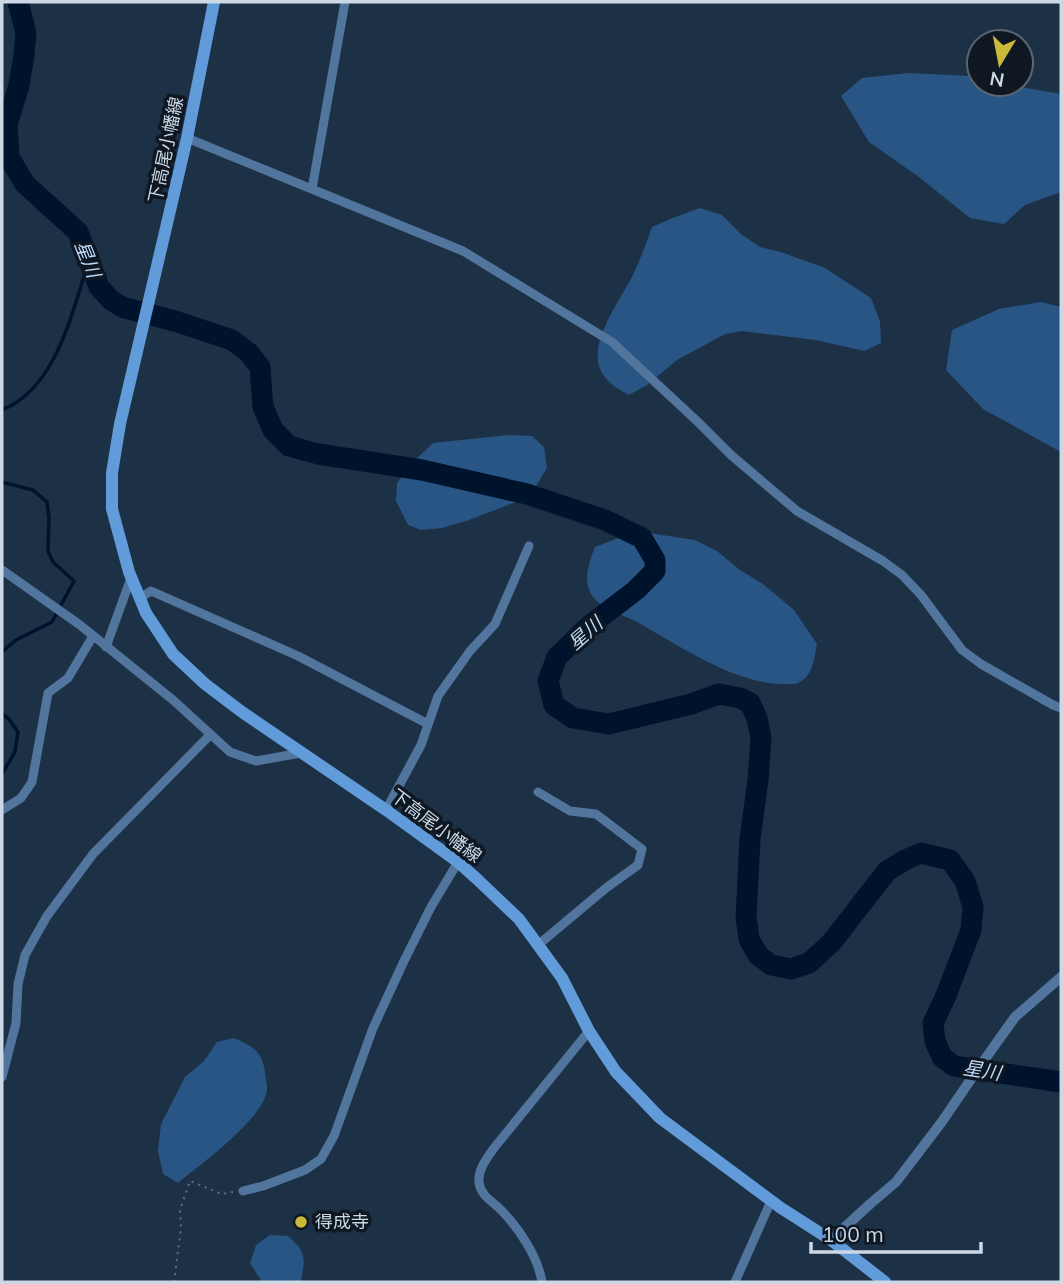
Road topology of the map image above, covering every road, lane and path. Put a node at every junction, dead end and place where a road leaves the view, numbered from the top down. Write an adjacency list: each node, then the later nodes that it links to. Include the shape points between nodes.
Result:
1 (214, 2): 3 (main road, 下高尾小幡線)
2 (345, 2): 4 (street)
3 (187, 138): 4 (street); 7 (main road, 下高尾小幡線, via 112,473 113,509)
4 (312, 189): 11 (street, via 463,251 612,342 797,511 902,575 962,650)
5 (529, 546): 12 (street, via 495,624 438,696)
6 (2, 570): 9 (street)
7 (131, 578): 8 (main road, 下高尾小幡線); 10 (street)
8 (140, 598): 12 (street, via 151,591 298,656); 14 (main road, 下高尾小幡線, via 159,634 187,668)
9 (93, 636): 10 (street); 16 (street, via 68,678 48,693 32,782 21,798)
10 (106, 647): 13 (street)
11 (1061, 708)
12 (428, 724): 17 (street)
13 (210, 734): 14 (street, via 230,752 256,761); 22 (street, via 93,854 47,916 25,955 16,1023)
14 (301, 753): 17 (main road, 下高尾小幡線)
15 (538, 792): 19 (street, via 570,811 596,814 642,849 638,865)
16 (2, 810)
17 (386, 810): 18 (main road, 下高尾小幡線)
18 (458, 862): 19 (main road, 下高尾小幡線, via 519,919); 23 (street, via 431,907 373,1028 334,1136 321,1159 305,1170)
19 (538, 945): 21 (main road, 下高尾小幡線, via 562,978)
20 (1061, 977): 25 (street, via 1015,1017 896,1182)
21 (589, 1031): 24 (main road, 下高尾小幡線, via 616,1072 660,1118); 27 (street, via 494,1148 483,1164 479,1182 483,1194 524,1240)
22 (2, 1077)
23 (243, 1191): 26 (path, via 222,1194 190,1181 180,1210)
24 (771, 1201): 25 (main road, 下高尾小幡線); 28 (street)
25 (831, 1240): 29 (main road, 下高尾小幡線)
26 (174, 1282)
27 (542, 1282)
28 (735, 1282)
29 (885, 1282)

